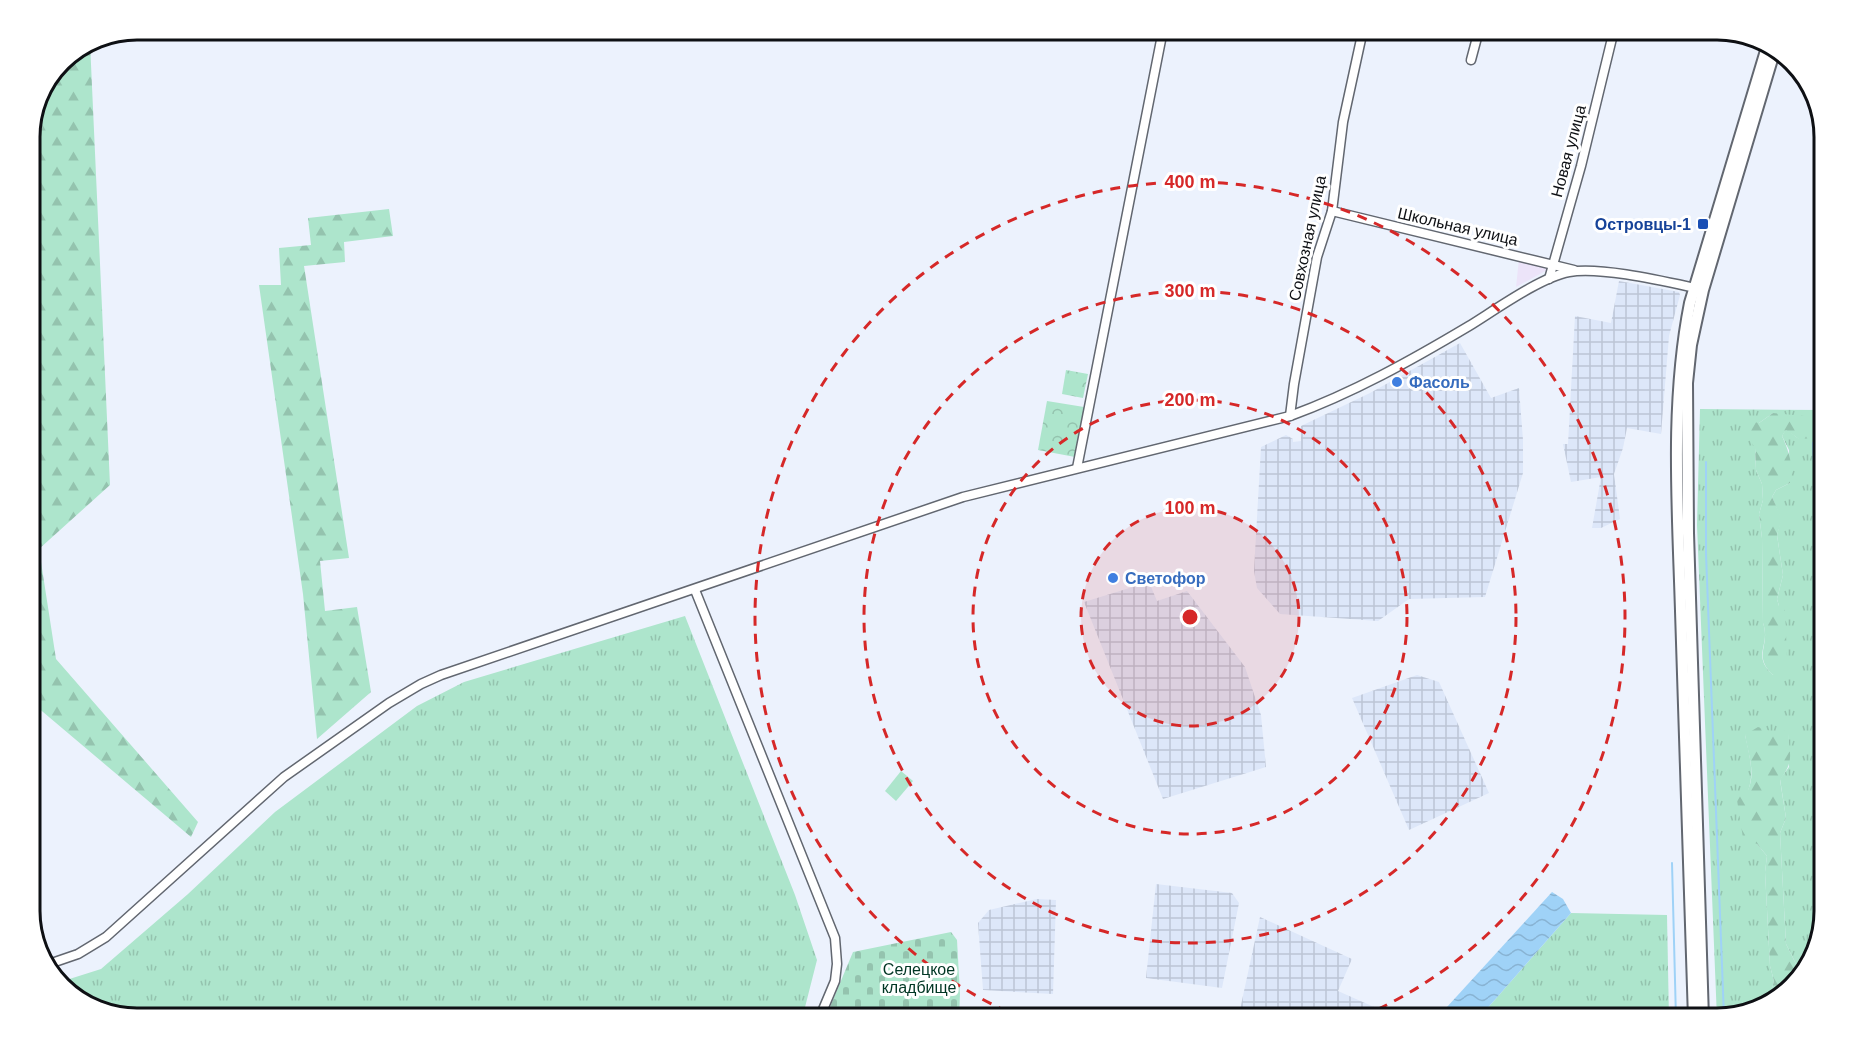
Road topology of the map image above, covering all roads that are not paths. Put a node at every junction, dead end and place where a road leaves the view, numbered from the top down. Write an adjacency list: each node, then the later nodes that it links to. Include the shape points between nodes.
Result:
1 (1161, 40): 14 (street)
2 (1361, 40): 8 (street, Совхозная улица, via 1343,122)
3 (1476, 40): 7 (street)
4 (1612, 40): 9 (street, Новая улица)
5 (1765, 53): 12 (main road)
6 (1772, 58): 12 (main road)
7 (1471, 60)
8 (1332, 211): 9 (street, Школьная улица); 13 (street, Совхозная улица, via 1317,257)
9 (1553, 263): 10 (street, Школьная улица); 11 (street, Новая улица)
10 (1578, 271): 11 (street); 12 (street, via 1611,272)
11 (1549, 279): 13 (street, via 1385,373)
12 (1698, 289): 18 (main road, via 1682,344 1676,412); 19 (main road, via 1686,413)
13 (1290, 416): 14 (street)
14 (1077, 468): 15 (street, via 963,496)
15 (695, 590): 16 (street, via 441,675 405,692 277,782 106,937); 17 (street, via 835,938 835,981)
16 (55, 962)
17 (824, 1008)
18 (1694, 1008)
19 (1703, 1008)

